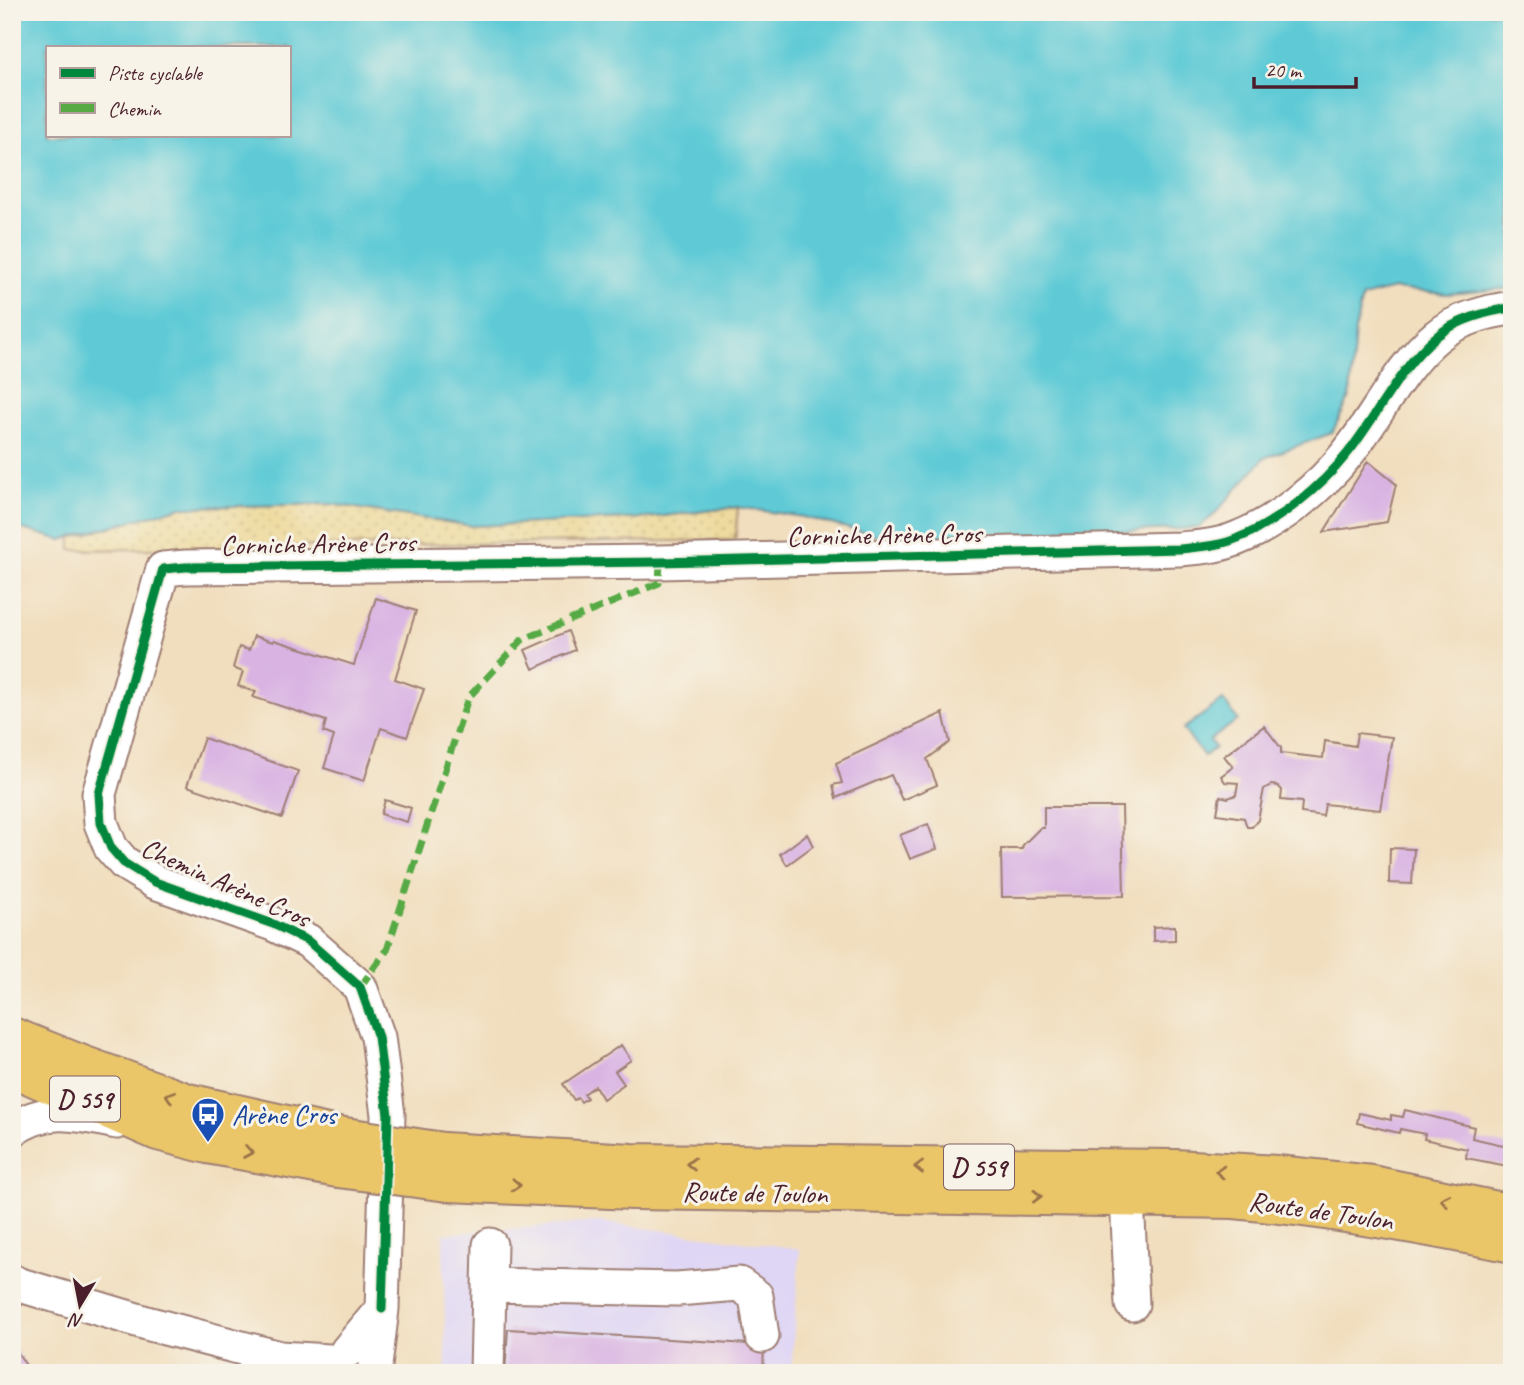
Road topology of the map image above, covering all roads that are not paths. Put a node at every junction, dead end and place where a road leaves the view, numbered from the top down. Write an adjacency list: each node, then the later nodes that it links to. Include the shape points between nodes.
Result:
1 (1512, 308): 2 (street, Corniche Arène Cros, via 1465,321 1439,334 1419,353 1346,456 1293,507 1239,538 1215,545 660,562)
2 (163, 569): 17 (street, Chemin Arène Cros, via 99,794 101,824 111,848 124,863 155,882 273,924 308,942 360,987 377,1037 388,1115 382,1309)
3 (12, 1037): 7 (main road, Route de Toulon / D 559, one-way to 3)
4 (12, 1067): 6 (main road, Route de Toulon / D 559)
5 (12, 1129): 6 (street, via 53,1112)
6 (158, 1131): 7 (main road, Route de Toulon / D 559, one-way to 7, via 208,1144)
7 (335, 1152): 8 (main road, Route de Toulon / D 559, bridge)
8 (446, 1167): 9 (main road, Route de Toulon / D 559, one-way to 9, via 633,1190); 10 (main road, Route de Toulon / D 559, one-way to 8, via 1373,1185 1175,1170 632,1163)
9 (1128, 1197): 11 (main road, Route de Toulon / D 559, via 1234,1199 1319,1207); 15 (street)
10 (1512, 1214)
11 (1512, 1243)
12 (490, 1245): 14 (street)
13 (12, 1281): 17 (street, via 150,1324)
14 (489, 1284): 16 (street, via 677,1289 739,1284 756,1296); 18 (street)
15 (1132, 1304)
16 (762, 1336)
17 (334, 1365)
18 (487, 1373)

